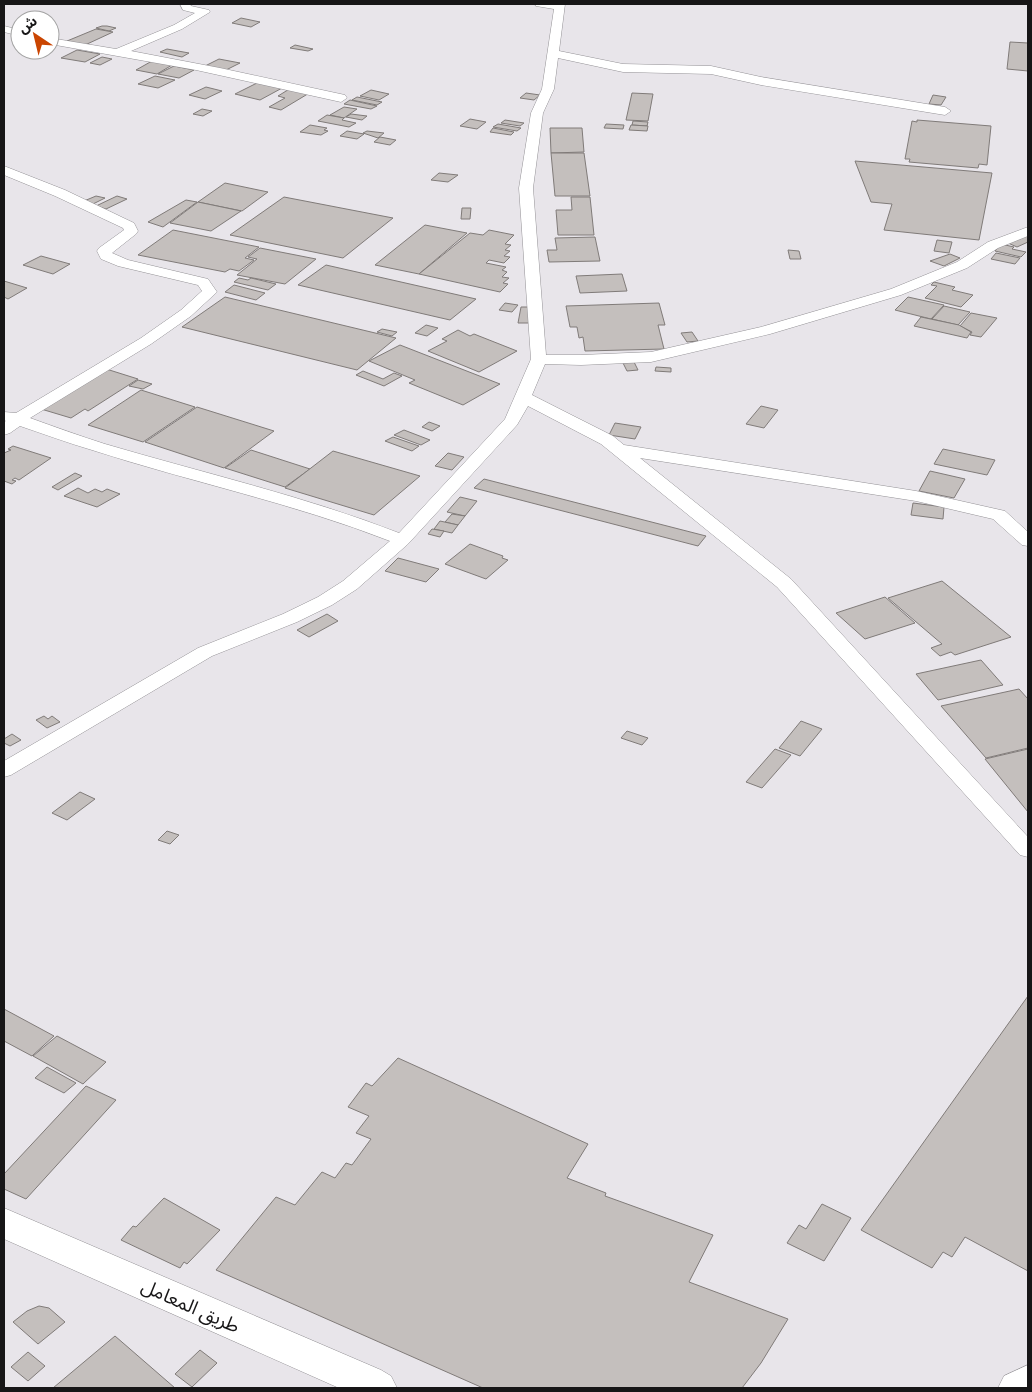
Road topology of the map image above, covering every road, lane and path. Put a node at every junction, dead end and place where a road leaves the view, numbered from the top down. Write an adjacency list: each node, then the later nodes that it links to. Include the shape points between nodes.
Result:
1 (186, 4): 5 (street, via 187,8 206,12)
2 (540, 4): 3 (street)
3 (560, 5): 6 (street)
4 (60, 43): 5 (street)
5 (118, 52): 7 (street)
6 (553, 53): 8 (street, via 623,68 711,70); 11 (street, via 548,89 537,113 526,188)
7 (340, 98)
8 (945, 111)
9 (4, 170): 13 (street, via 129,226 132,231 108,247 104,251 106,256 203,282 210,292 146,341 32,409)
10 (1028, 231): 11 (street, via 993,245 962,265 896,292 765,331 651,357)
11 (539, 359): 12 (street)
12 (524, 397): 15 (street); 16 (street, via 511,422)
13 (11, 417): 14 (street); 16 (street, via 98,447 361,524)
14 (4, 430)
15 (619, 449): 17 (street, via 916,496 999,516); 19 (street, via 784,583)
16 (402, 540): 18 (street, via 350,585 325,601 205,652)
17 (1028, 541)
18 (4, 770)
19 (1028, 850)
20 (4, 1223): 22 (main road, طريق المعامل)
21 (1028, 1382): 23 (main road)
22 (377, 1388)
23 (1018, 1388)

